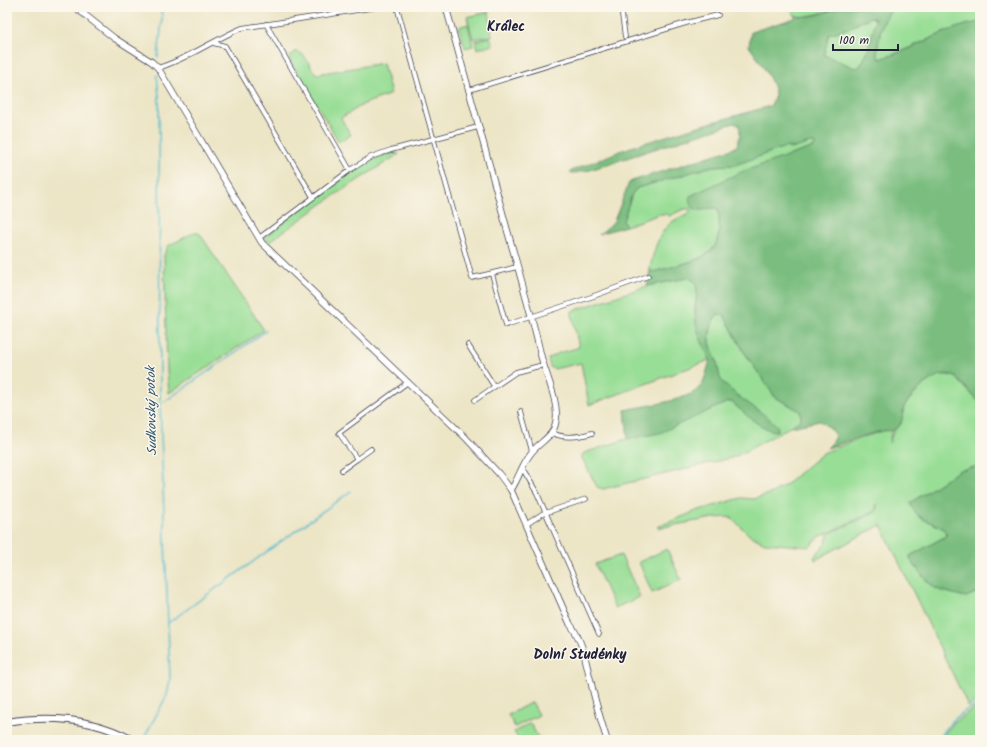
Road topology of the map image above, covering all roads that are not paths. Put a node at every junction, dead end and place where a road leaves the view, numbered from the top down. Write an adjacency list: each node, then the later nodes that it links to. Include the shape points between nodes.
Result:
1 (75, 7): 10 (street)
2 (377, 7): 7 (street)
3 (398, 7): 13 (street)
4 (446, 7): 11 (street)
5 (621, 7): 8 (street)
6 (718, 15): 11 (street)
7 (266, 24): 9 (street, via 242,28); 14 (street)
8 (625, 38)
9 (213, 43): 10 (street, via 177,62); 15 (street, via 225,46)
10 (158, 68): 16 (street)
11 (469, 90): 12 (street)
12 (478, 127): 13 (street); 17 (street)
13 (434, 139): 14 (street, via 371,157); 18 (street, via 472,278)
14 (350, 170): 15 (street)
15 (313, 197): 16 (street)
16 (259, 238): 23 (street, via 265,247)
17 (517, 267): 18 (street); 20 (street)
18 (492, 274): 20 (street, via 506,325)
19 (648, 276): 20 (street)
20 (532, 317): 22 (street)
21 (468, 345): 24 (street)
22 (543, 365): 24 (street, via 516,372); 27 (street, via 552,389 557,414)
23 (408, 382): 31 (street, via 339,433); 34 (street, via 465,437)
24 (494, 386): 25 (street)
25 (475, 400)
26 (520, 412): 30 (street)
27 (552, 433): 28 (street, via 559,436); 30 (street)
28 (592, 434)
29 (371, 449): 31 (street)
30 (532, 451): 33 (street)
31 (357, 459): 32 (street)
32 (342, 470)
33 (521, 470): 34 (street); 36 (street, via 524,471)
34 (511, 490): 37 (street)
35 (586, 499): 36 (street)
36 (546, 512): 37 (street); 38 (street)
37 (527, 524): 41 (street, via 582,646)
38 (599, 634)
39 (7, 722): 40 (main road, via 35,719 68,720 94,724)
40 (133, 740)
41 (607, 740)

